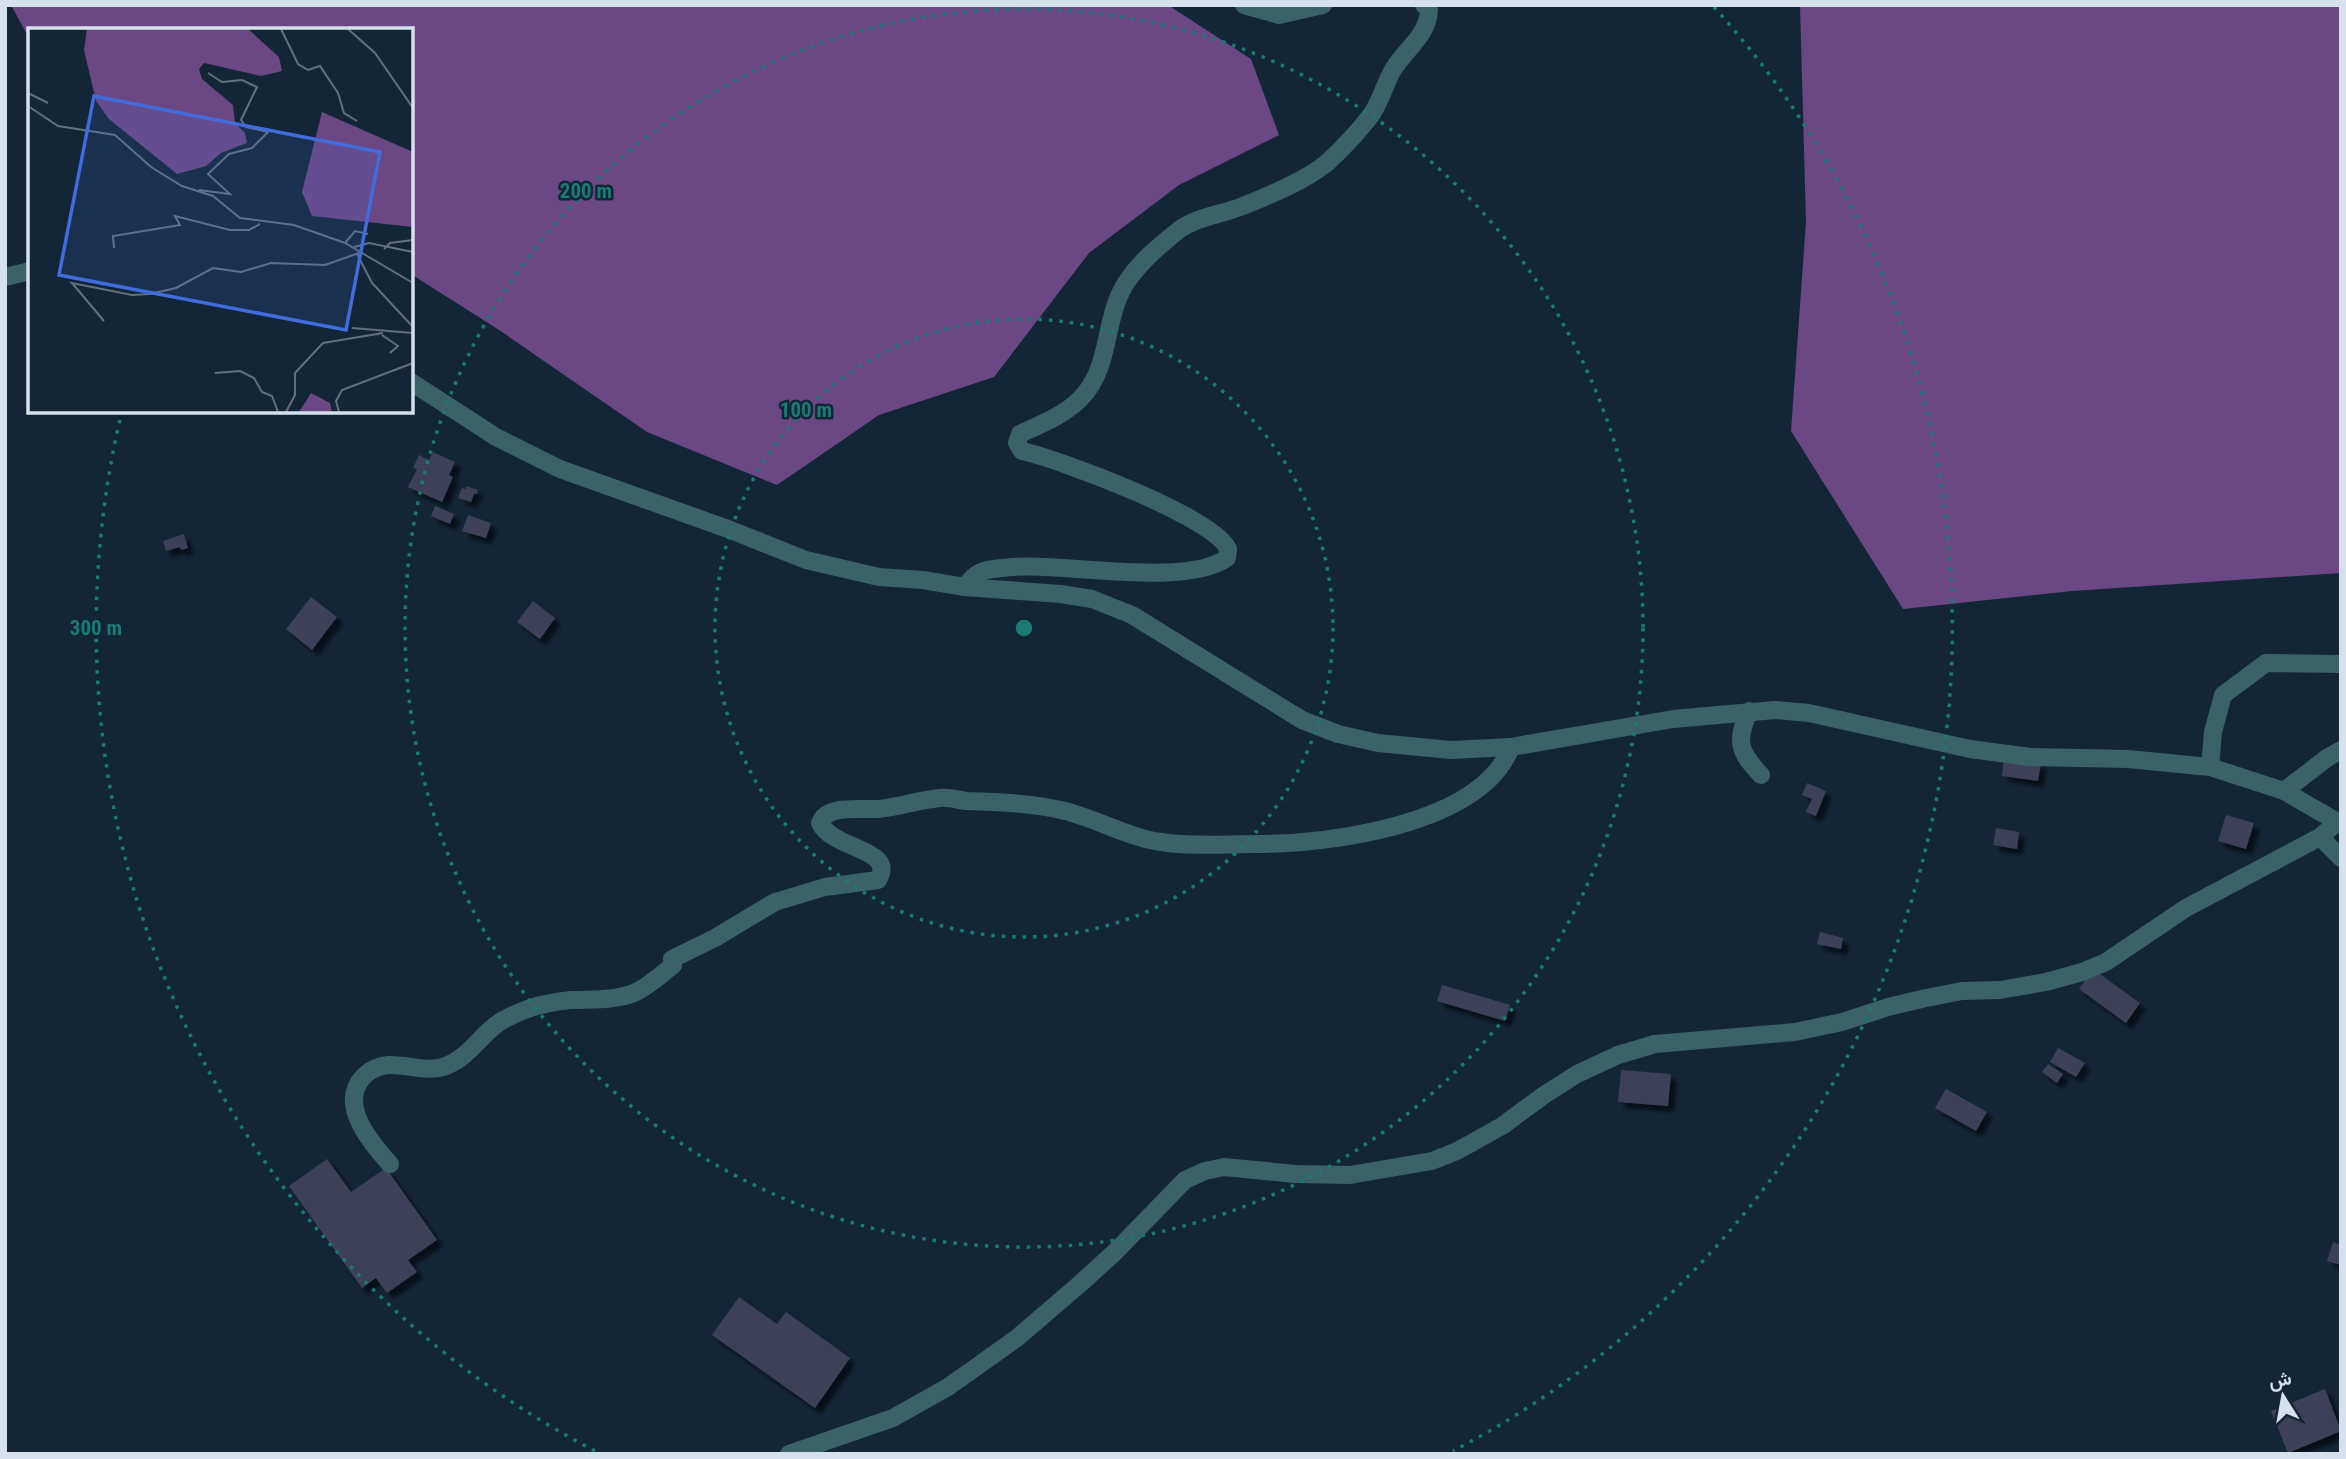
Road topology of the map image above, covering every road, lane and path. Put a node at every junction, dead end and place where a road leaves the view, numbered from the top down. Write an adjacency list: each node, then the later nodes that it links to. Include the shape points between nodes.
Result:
1 (1244, 5): 2 (street, via 1279,15)
2 (1323, 5)
3 (1424, 5): 7 (street, via 1429,10 1428,23 1393,69 1373,113 1344,144 1326,163 1301,178 1182,227 1160,245 1119,297 1104,355 1080,399 1056,417 1020,433 1017,443 1022,451 1045,456 1170,508 1219,537 1228,549 1227,558 1217,564 1159,572 1017,566 988,570)
4 (28, 271): 5 (street)
5 (5, 277)
6 (413, 383): 7 (street, via 496,436 560,469 806,560 879,577)
7 (965, 587): 10 (street, via 1092,599 1132,615 1270,702 1338,734 1413,748)
8 (2341, 664): 12 (street, via 2266,663 2223,695)
9 (1749, 711): 10 (street, via 1623,726); 12 (street, via 1809,713 1957,747 2030,757 2168,761); 13 (street, via 1740,747)
10 (1511, 747): 18 (street, via 1504,764 1486,783 1433,814 1362,835 1279,845 1163,843 1035,804 943,798 827,814 820,823 829,836 875,855 882,869 878,880 825,887 775,902 672,959 673,965 636,992 604,1000 548,1004 506,1018 445,1066 390,1065 370,1070 360,1081 355,1110)
11 (2341, 750): 14 (street)
12 (2210, 767): 14 (street)
13 (1761, 775)
14 (2284, 791): 15 (street)
15 (2339, 823): 16 (street)
16 (2320, 837): 17 (street); 19 (street, via 2186,908 2106,962 2082,972 2046,982 1926,998 1795,1032 1655,1044 1577,1074 1502,1126 1432,1161 1350,1175 1224,1167 1205,1171 1185,1180 1115,1252 1017,1338 948,1387 893,1418)
17 (2341, 858)
18 (390, 1164)
19 (789, 1454)

